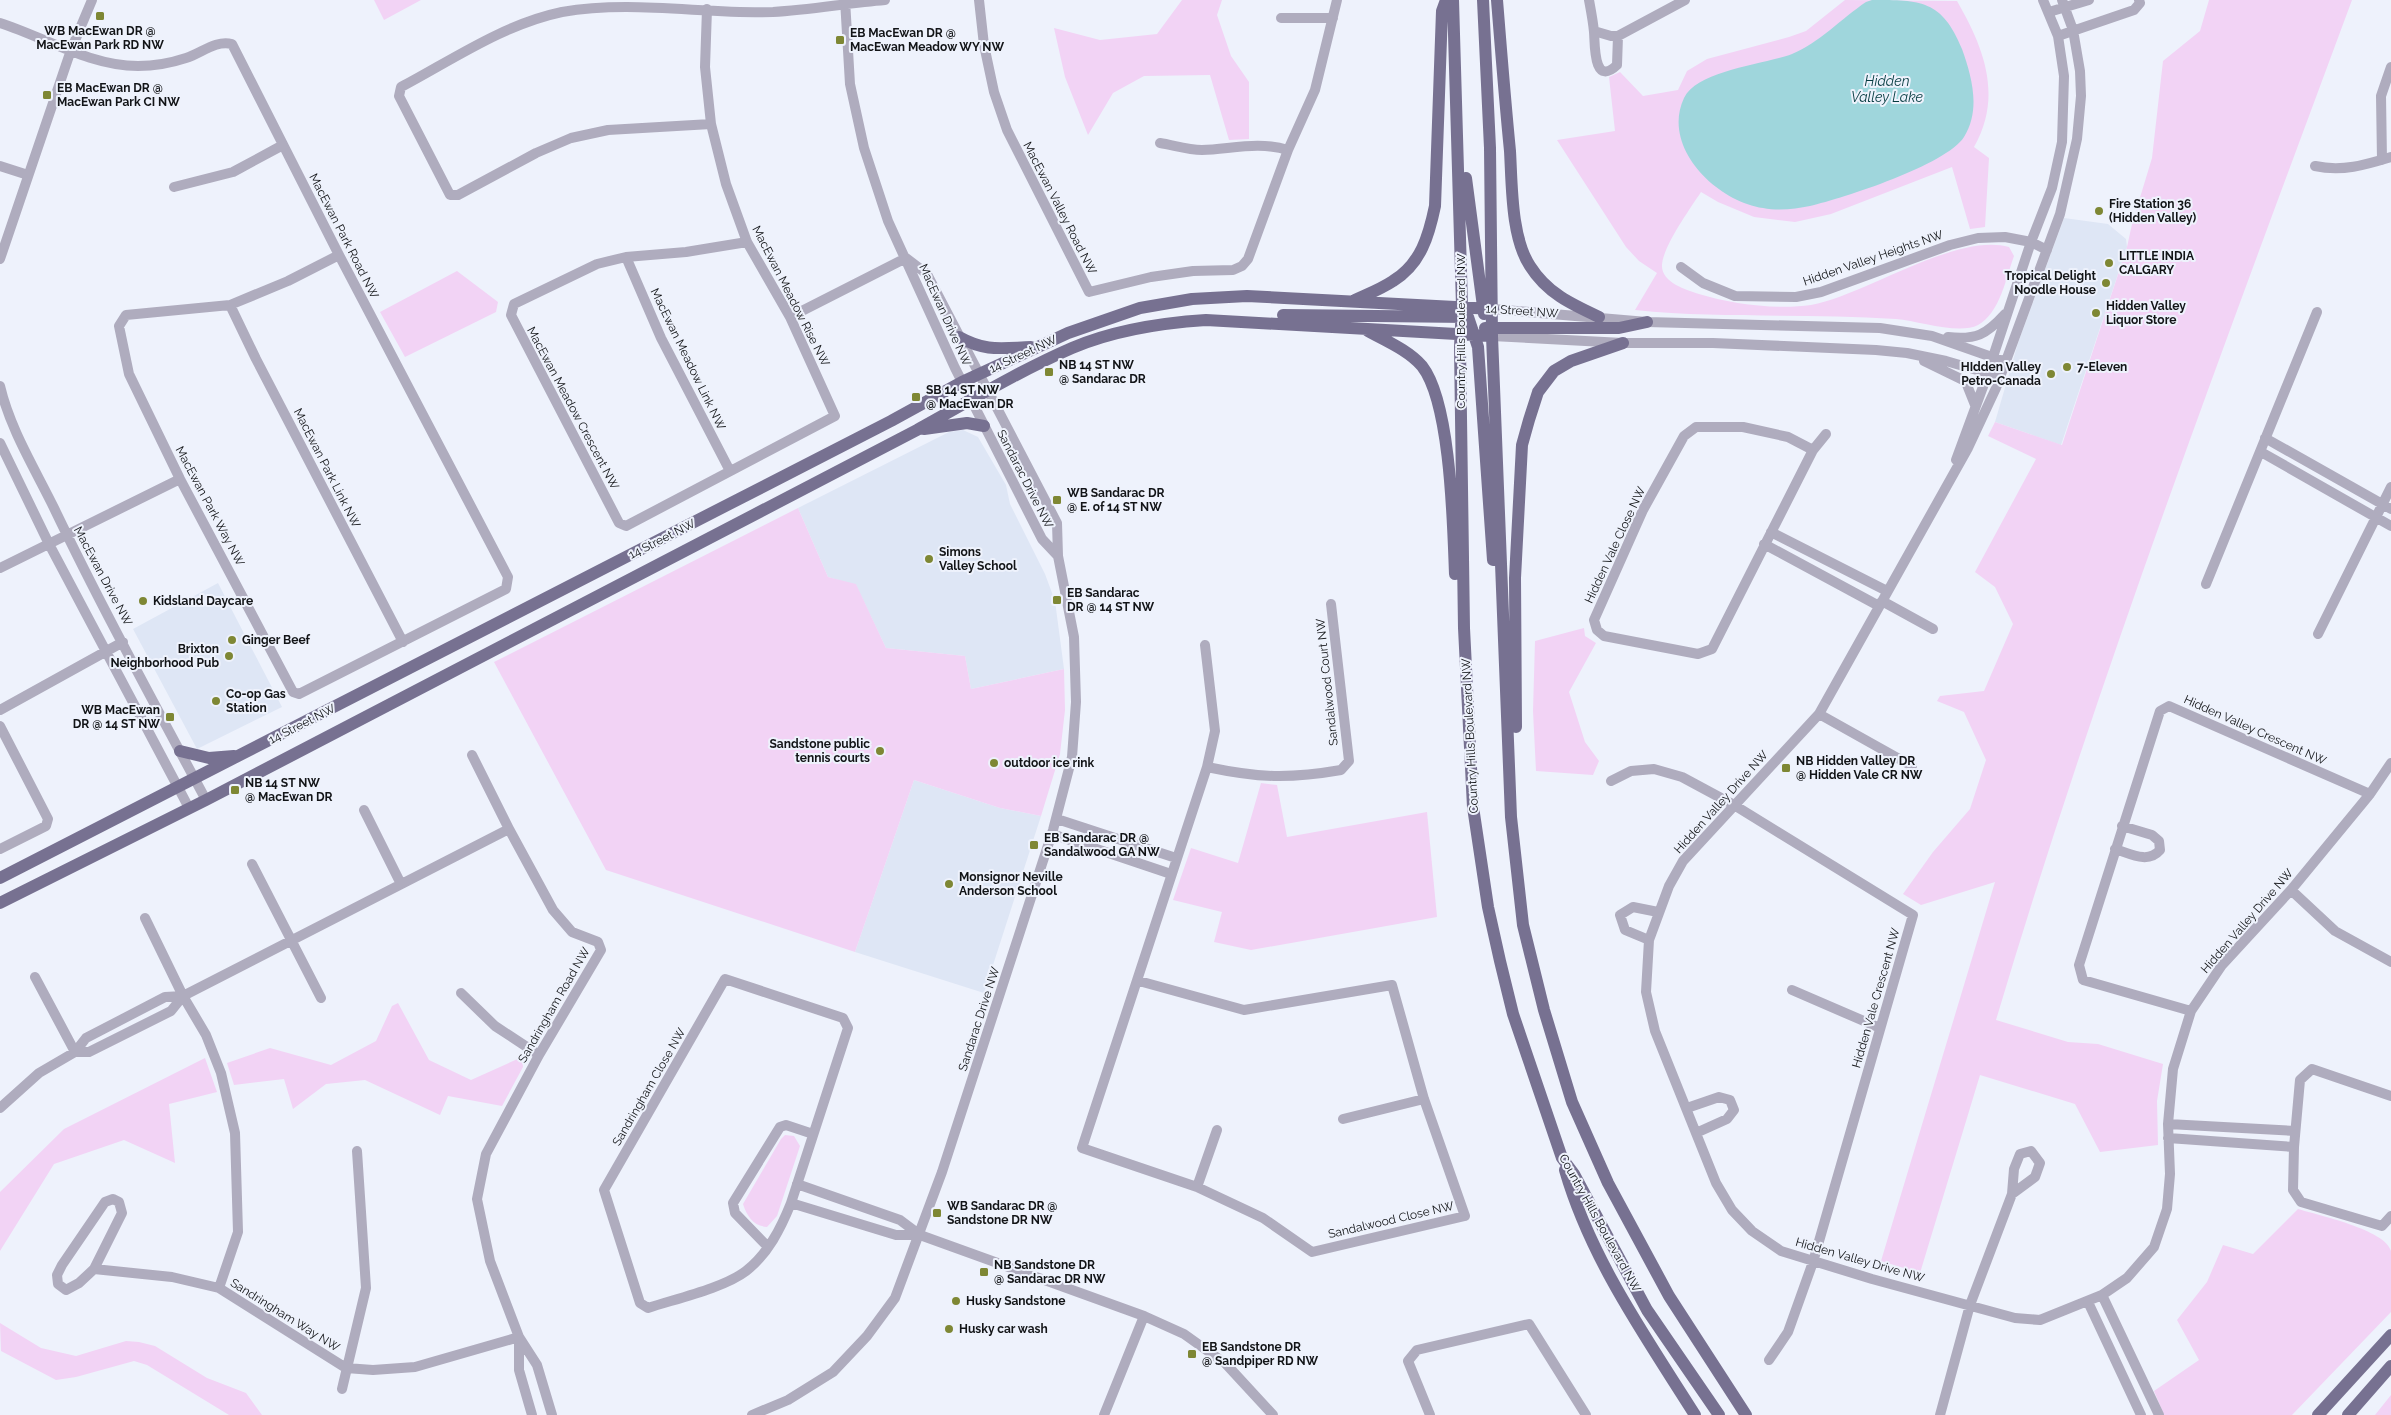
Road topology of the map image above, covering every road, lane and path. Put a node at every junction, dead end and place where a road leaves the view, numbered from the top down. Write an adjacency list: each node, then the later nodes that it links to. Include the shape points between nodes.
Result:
1 (92, 0): 25 (street)
2 (886, 0): 14 (street)
3 (979, 0): 31 (street, MacEwan Valley Road NW, via 994,92 1007,130 1089,292 1151,277 1233,270 1242,266 1248,259)
4 (1337, 0): 19 (street, MacEwan Valley Road NW)
5 (1446, 0): 45 (main road, via 1442,11 1435,206 1425,243 1419,256 1395,281)
6 (1453, 0): 28 (main road, Country Hills Boulevard NW)
7 (1482, 0): 47 (main road, Country Hills Boulevard NW, via 1490,148)
8 (1497, 0): 52 (main road, via 1513,196 1522,252 1554,294)
9 (1589, 0): 22 (street)
10 (1685, 0): 23 (street)
11 (2043, 0): 17 (street, Hidden Valley Drive NW)
12 (2090, 0): 15 (street)
13 (2140, 0): 21 (street, via 2134,10)
14 (845, 2): 16 (street, via 773,12); 42 (street, MacEwan Drive NW, via 850,84 864,148 888,221)
15 (2063, 4): 17 (street); 21 (street, Hidden Valley Drive NW)
16 (707, 9): 27 (street, MacEwan Meadow Rise NW, via 705,67); 27 (street, via 606,6 553,14 500,34 401,87 399,96 450,195 458,195 571,138 608,130)
17 (2049, 12): 24 (street, Hidden Valley Drive NW)
18 (1281, 18): 19 (street)
19 (1333, 18): 31 (street, MacEwan Valley Road NW, via 1315,90)
20 (0, 23): 25 (street)
21 (2073, 30): 24 (street); 39 (street, Hidden Valley Drive NW, via 2081,96 2077,139 2063,204)
22 (1594, 31): 23 (street); 23 (street, via 1595,61 1605,70 1616,65)
23 (1618, 36)
24 (2058, 36): 38 (street, Hidden Valley Drive NW, via 2064,76 2062,142 2052,188)
25 (71, 50): 30 (street, MacEwan Park Road NW, via 114,65 138,66 164,64 189,57 222,42 232,44); 35 (street)
26 (2391, 67): 32 (street, via 2381,96)
27 (711, 124): 37 (street, MacEwan Meadow Rise NW, via 726,184)
28 (1458, 131): 47 (main road); 50 (main road, Country Hills Boulevard NW)
29 (1160, 143): 31 (street, via 1201,150 1243,145)
30 (283, 145): 36 (street, via 233,172); 40 (street, MacEwan Park Road NW)
31 (1288, 150)
32 (2387, 159): 34 (street, via 2356,168)
33 (0, 166): 35 (street)
34 (2315, 166)
35 (28, 176): 43 (street)
36 (174, 187)
37 (747, 242): 41 (street, MacEwan Meadow Crescent NW); 51 (street, MacEwan Meadow Rise NW)
38 (2030, 242): 39 (street, Hidden Valley Heights NW); 44 (street, Hidden Valley Heights NW, via 2005,237 1978,238 1821,292 1796,297 1735,296 1703,283); 48 (street, Hidden Valley Drive NW)
39 (2047, 250): 64 (street, Hidden Valley Drive NW)
40 (339, 255): 46 (street, MacEwan Park Way NW); 95 (street, MacEwan Park Road NW, via 508,577)
41 (626, 257): 81 (street, MacEwan Meadow Link NW, via 661,338); 81 (street, MacEwan Meadow Crescent NW, via 597,264 514,304 510,315 619,522 626,526)
42 (906, 258): 51 (street); 59 (street, MacEwan Drive NW, via 927,274); 68 (street, MacEwan Drive NW, via 913,280)
43 (0, 259)
44 (1681, 267)
45 (1355, 300): 50 (main road, 14 Street NW); 61 (main road, 14 Street NW, via 1247,296 1192,299 1140,308)
46 (230, 305): 82 (street, MacEwan Park Way NW, via 126,315 119,326 129,374); 103 (street, MacEwan Park Link NW)
47 (1486, 310): 50 (main road, 14 Street NW); 52 (street, 14 Street NW); 56 (main road, Country Hills Boulevard NW)
48 (2008, 310): 58 (street, via 1982,336); 63 (street, Hidden Valley Drive NW)
49 (2317, 312): 77 (street)
50 (1464, 313): 53 (main road, via 1275,314); 56 (main road); 57 (main road, Country Hills Boulevard NW)
51 (790, 317): 73 (street, MacEwan Meadow Rise NW)
52 (1599, 317): 54 (street, 14 Street NW)
53 (1206, 320): 55 (main road, 14 Street NW); 70 (main road, 14 Street NW, via 1159,324 1082,345)
54 (1647, 322): 56 (main road, via 1619,328); 58 (street, 14 Street NW, via 1880,328)
55 (1364, 328): 57 (main road, 14 Street NW); 99 (main road, via 1402,349 1421,365 1430,378 1442,420 1452,509 1457,605)
56 (1484, 331): 57 (main road, 14 Street NW); 60 (street, 14 Street NW); 123 (main road, Country Hills Boulevard NW); 123 (main road, via 1478,347 1493,562 1501,748)
57 (1461, 335): 99 (main road, Country Hills Boulevard NW)
58 (1932, 336): 63 (street, 14 Street NW)
59 (959, 337): 61 (main road, via 986,349); 66 (street, MacEwan Drive NW)
60 (1622, 343): 62 (street, 14 Street NW, via 1713,343); 123 (main road, via 1571,361 1554,371 1534,402 1522,445 1515,578 1516,748)
61 (1038, 347): 66 (main road, 14 Street NW)
62 (1907, 353): 65 (street, 14 Street NW); 72 (street, via 1962,380)
63 (1992, 358): 64 (street, 14 Street NW); 65 (street, Hidden Valley Drive NW)
64 (2006, 362): 67 (street, Hidden Valley Drive NW)
65 (1988, 373): 67 (street, 14 Street NW); 72 (street, Hidden Valley Drive NW)
66 (979, 374): 68 (main road, 14 Street NW); 70 (street, Sandarac Drive NW)
67 (2001, 377): 83 (street, Hidden Valley Drive NW, via 1968,448)
68 (962, 382): 71 (street, Sandarac Drive NW); 111 (main road, 14 Street NW, via 891,422)
69 (0, 386): 89 (street, MacEwan Drive NW, via 21,442)
70 (988, 391): 71 (main road, 14 Street NW); 92 (street, Sandarac Drive NW, via 1057,523)
71 (971, 400): 74 (street, Sandarac Drive NW); 75 (main road, 14 Street NW)
72 (1975, 405): 83 (street, Hidden Valley Drive NW)
73 (835, 416): 81 (street, MacEwan Meadow Crescent NW)
74 (984, 426): 75 (main road, via 967,423); 92 (street, Sandarac Drive NW, via 1042,539)
75 (917, 430): 119 (main road, 14 Street NW)
76 (1826, 434): 79 (street, Hidden Vale Close NW)
77 (2265, 438): 80 (street); 85 (street)
78 (0, 442): 90 (street)
79 (1813, 450): 88 (street, Hidden Vale Close NW); 91 (street, Hidden Vale Close NW, via 1788,437 1743,427 1696,427 1684,436 1643,510 1610,580 1594,620 1597,630 1604,636 1698,654 1712,649)
80 (2261, 452): 86 (street); 94 (street)
81 (730, 471)
82 (180, 479): 89 (street); 103 (street, MacEwan Park Way NW, via 293,692 299,694)
83 (1947, 484): 96 (street, Hidden Valley Drive NW)
84 (2391, 487): 85 (street)
85 (2386, 506): 86 (street)
86 (2376, 517): 87 (street); 101 (street)
87 (2391, 526)
88 (1771, 532): 91 (street, Hidden Vale Close NW); 96 (street)
89 (67, 535): 90 (street); 102 (street, MacEwan Drive NW)
90 (49, 544): 93 (street); 105 (street)
91 (1764, 544): 98 (street)
92 (1058, 556): 124 (street, Sandarac Drive NW, via 1074,637 1076,702 1072,757)
93 (0, 568)
94 (2206, 584)
95 (506, 589): 103 (street, MacEwan Park Way NW)
96 (1887, 591): 98 (street, Hidden Valley Drive NW)
97 (1331, 604): 114 (street, Sandalwood Court NW, via 1349,761 1341,770 1308,776 1243,775)
98 (1880, 604): 100 (street); 107 (street, Hidden Valley Drive NW)
99 (1464, 628): 165 (main road, Country Hills Boulevard NW, via 1473,807 1488,908 1514,1014)
100 (1933, 629)
101 (2318, 634)
102 (123, 642): 105 (street); 109 (street, MacEwan Drive NW)
103 (403, 642)
104 (1205, 646): 114 (street, Sandalwood Close NW, via 1215,731)
105 (106, 652): 106 (street); 117 (street)
106 (0, 710)
107 (1819, 714): 113 (street); 120 (street, Hidden Valley Drive NW)
108 (0, 726): 128 (street, via 48,819 46,826)
109 (180, 752): 111 (main road, via 209,758); 115 (street, MacEwan Drive NW)
110 (472, 755): 126 (street)
111 (242, 756): 115 (main road, 14 Street NW)
112 (2391, 763): 118 (street, Hidden Valley Drive NW)
113 (1912, 766)
114 (1207, 767): 130 (street, Sandalwood Close NW)
115 (194, 779): 117 (main road, 14 Street NW); 119 (street, MacEwan Drive NW)
116 (1611, 781): 120 (street, via 1631,771 1654,769 1682,777)
117 (179, 788): 121 (street); 133 (main road, 14 Street NW)
118 (2370, 794): 125 (street, Hidden Valley Crescent NW, via 2169,706 2160,711); 135 (street, Hidden Valley Drive NW)
119 (206, 800): 121 (main road, 14 Street NW)
120 (1734, 805): 137 (street, Hidden Valley Drive NW, via 1683,861); 149 (street, Hidden Vale Crescent NW, via 1913,915)
121 (189, 808): 136 (main road, 14 Street NW)
122 (364, 810): 134 (street)
123 (1511, 817): 195 (main road, Country Hills Boulevard NW, via 1524,925 1544,1010 1572,1102 1608,1184 1639,1243 1684,1321)
124 (1057, 819): 127 (street, Sandarac Drive NW); 130 (street)
125 (2122, 826): 129 (street, Hidden Valley Crescent NW); 129 (street, via 2152,835 2159,841 2160,850 2155,857 2148,858)
126 (509, 829): 134 (street); 151 (street, Sandringham Road NW, via 553,910 572,932 598,942 601,950)
127 (1052, 834): 132 (street); 171 (street, Sandarac Drive NW)
128 (0, 849)
129 (2115, 849): 148 (street, Hidden Valley Crescent NW, via 2079,965 2083,980)
130 (1176, 858): 132 (street, Sandalwood Close NW)
131 (252, 864): 139 (street)
132 (1171, 874): 143 (street, Sandalwood Close NW)
133 (0, 878)
134 (401, 884): 139 (street)
135 (2291, 890): 141 (street, via 2335,931); 148 (street, Hidden Valley Drive NW, via 2222,965)
136 (0, 903)
137 (1658, 912): 140 (street, Hidden Valley Drive NW); 140 (street, via 1633,907 1620,915 1625,930)
138 (145, 918): 146 (street, Sandringham Way NW)
139 (292, 939): 146 (street); 147 (street)
140 (1649, 940): 155 (street, Hidden Valley Drive NW, via 1646,992 1655,1031)
141 (2391, 962)
142 (35, 978): 150 (street)
143 (1139, 981): 153 (street, Sandalwood Close NW, via 1244,1010 1392,985); 167 (street, Sandalwood Close NW, via 1082,1148)
144 (1792, 990): 149 (street)
145 (461, 993): 151 (street, via 495,1026)
146 (183, 996): 150 (street, via 165,997 147,1006 86,1038); 150 (street, via 171,1011 89,1052); 175 (street, Sandringham Way NW, via 206,1035 221,1073 235,1134 238,1232)
147 (321, 998)
148 (2191, 1011): 157 (street, Hidden Valley Drive NW, via 2174,1069)
149 (1880, 1028): 173 (street, Hidden Vale Crescent NW)
150 (75, 1052): 154 (street, via 39,1073)
151 (539, 1055): 181 (street, Sandringham Road NW, via 486,1154 477,1198 490,1261)
152 (2391, 1096): 159 (street, via 2312,1069 2300,1080)
153 (1424, 1099): 156 (street); 167 (street, Sandalwood Close NW, via 1465,1216 1312,1252 1263,1218)
154 (0, 1108)
155 (1687, 1108): 160 (street, Hidden Valley Drive NW); 160 (street, via 1719,1097 1730,1100 1734,1110 1727,1119)
156 (1343, 1119)
157 (2168, 1124): 159 (street); 162 (street, Hidden Valley Drive NW)
158 (1217, 1130): 167 (street)
159 (2295, 1131): 163 (street)
160 (1696, 1133): 173 (street, Hidden Valley Drive NW, via 1716,1183 1732,1210 1752,1231 1781,1251)
161 (813, 1134): 166 (street, Sandringham Close NW); 172 (street, via 786,1125 780,1127 733,1203 734,1213); 172 (street, Sandringham Close NW, via 848,1028 843,1018 725,979 604,1190 640,1303 648,1308 724,1282 746,1271)
162 (2168, 1138): 163 (street); 176 (street, Hidden Valley Drive NW, via 2170,1174 2167,1209 2154,1247 2127,1278)
163 (2294, 1147): 170 (street, via 2293,1190 2301,1202 2382,1226)
164 (357, 1151): 184 (street, via 366,1288)
165 (1562, 1158): 193 (main road, via 1575,1206 1596,1251); 194 (main road, Country Hills Boulevard NW, via 1574,1174 1647,1310)
166 (798, 1184): 169 (street, Sandringham Close NW); 171 (street, via 900,1220)
167 (1197, 1187)
168 (2012, 1194): 178 (street)
169 (791, 1203): 171 (street, via 896,1235); 172 (street, Sandringham Close NW, via 782,1226)
170 (2391, 1216)
171 (920, 1235): 179 (street); 188 (street, Sandarac Drive NW, via 894,1298 867,1336 833,1372 788,1400)
172 (768, 1247)
173 (1813, 1262): 178 (street, Hidden Valley Drive NW); 182 (street, Hidden Vale Crescent NW, via 1788,1332)
174 (94, 1269): 174 (street, via 122,1213 119,1202 113,1199 105,1202 62,1265 57,1275 58,1284 66,1290); 175 (street, via 172,1277)
175 (219, 1288): 184 (street, Sandringham Way NW)
176 (2102, 1295): 177 (street, Hidden Valley Drive NW); 198 (street)
177 (2088, 1302): 178 (street, Hidden Valley Drive NW, via 2040,1320 2015,1318); 197 (street)
178 (1970, 1305): 196 (street)
179 (1144, 1316): 189 (street); 190 (street, via 1184,1334 1226,1364)
180 (2391, 1335): 199 (main road)
181 (519, 1337): 184 (street, Sandringham Way NW, via 415,1367); 186 (street, Sandringham Road NW, via 519,1370); 187 (street, Sandringham Road NW, via 537,1365)
182 (1769, 1360)
183 (2391, 1366): 200 (main road)
184 (346, 1368): 185 (street)
185 (342, 1389)
186 (532, 1415)
187 (552, 1415)
188 (752, 1415)
189 (1104, 1415)
190 (1273, 1415)
191 (1430, 1415): 192 (street, via 1408,1361 1417,1350 1529,1324)
192 (1586, 1415)
193 (1695, 1415)
194 (1718, 1415)
195 (1746, 1415)
196 (1940, 1415)
197 (2141, 1415)
198 (2159, 1415)
199 (2318, 1415)
200 (2348, 1415)

